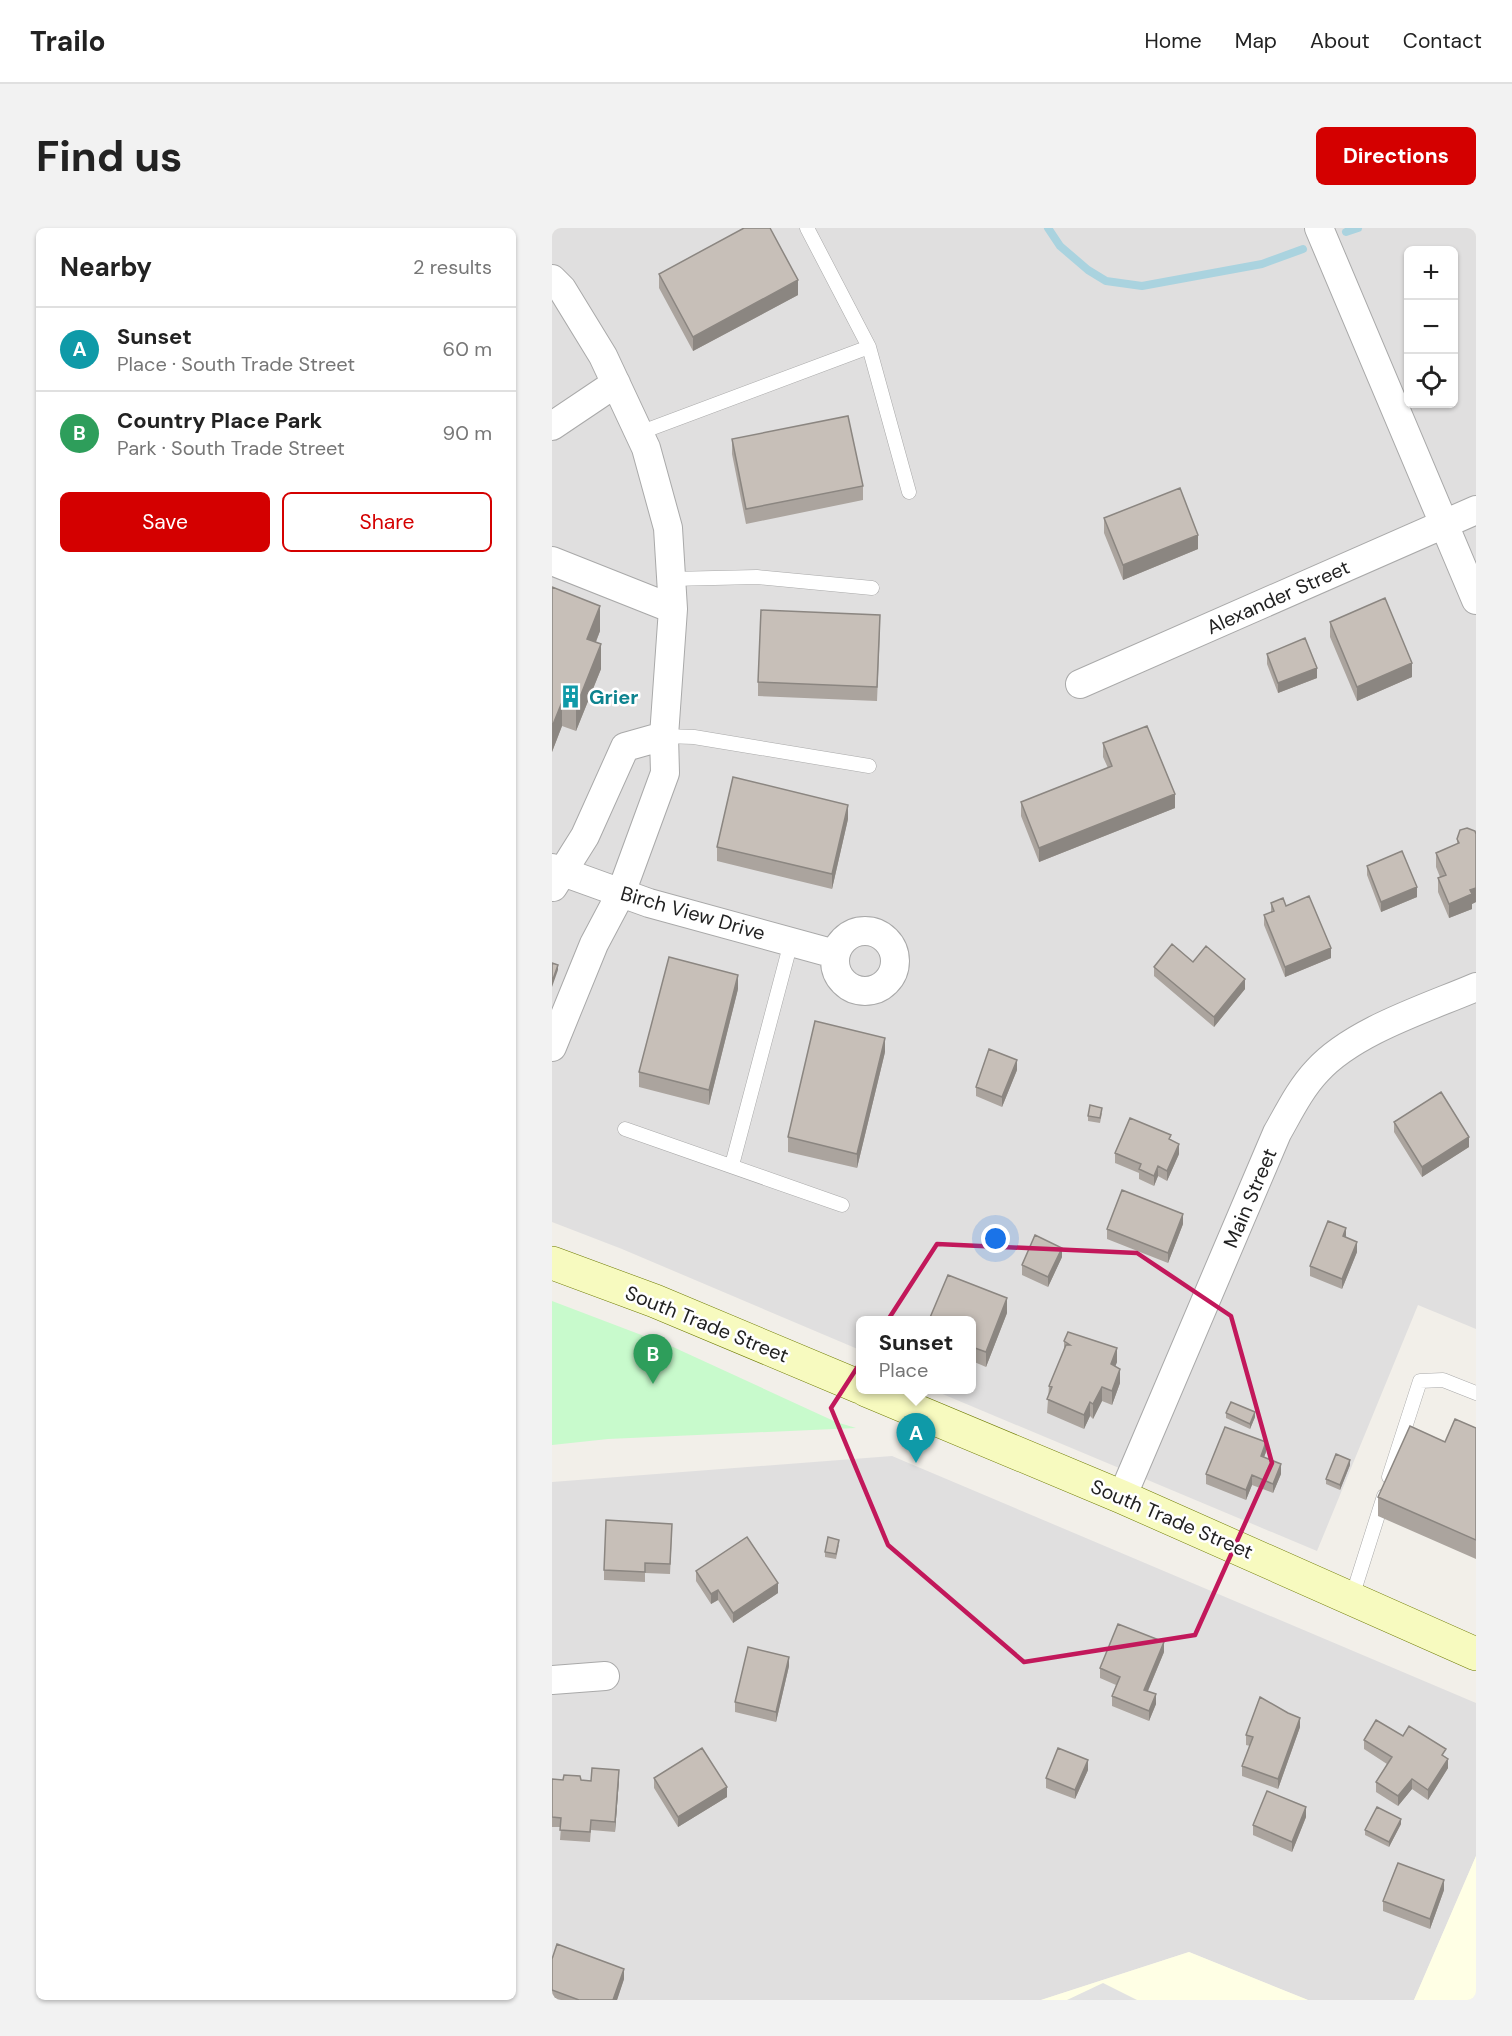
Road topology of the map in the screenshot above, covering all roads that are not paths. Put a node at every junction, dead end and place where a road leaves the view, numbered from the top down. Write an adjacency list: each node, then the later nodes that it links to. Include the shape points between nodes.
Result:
1 (807, 228): 4 (lane)
2 (1319, 228): 10 (street)
3 (552, 279): 5 (street, via 562,289)
4 (868, 347): 7 (lane); 8 (lane)
5 (616, 383): 6 (street); 7 (street)
6 (552, 426)
7 (639, 433): 12 (street, via 668,528)
8 (909, 492)
9 (1476, 510): 10 (street, Alexander Street)
10 (1443, 525): 14 (street); 16 (street, Alexander Street)
11 (552, 561): 15 (street)
12 (671, 579): 13 (lane, via 757,577); 15 (street)
13 (872, 588)
14 (1476, 600)
15 (673, 609): 17 (street)
16 (1080, 684)
17 (664, 736): 18 (lane); 19 (street, via 625,747 585,836); 20 (street, via 665,773)
18 (869, 766)
19 (556, 876): 20 (street, Birch View Drive)
20 (621, 892): 21 (street, Birch View Drive); 24 (street)
21 (791, 942): 22 (street, Birch View Drive); 26 (lane)
22 (835, 954)
23 (1476, 987): 32 (street, Main Street, via 1363,1037 1317,1070 1299,1094 1277,1133)
24 (555, 1033)
25 (625, 1129): 26 (lane)
26 (732, 1165): 27 (lane)
27 (842, 1205)
28 (552, 1263): 29 (main road, South Trade Street, via 655,1301)
29 (856, 1385)
30 (1476, 1393): 33 (lane, via 1443,1380 1420,1381)
31 (878, 1394): 32 (main road, South Trade Street)
32 (1122, 1497): 33 (main road, South Trade Street)
33 (1352, 1597): 34 (main road, South Trade Street)
34 (1476, 1654)
35 (605, 1676): 36 (street)
36 (552, 1680)

